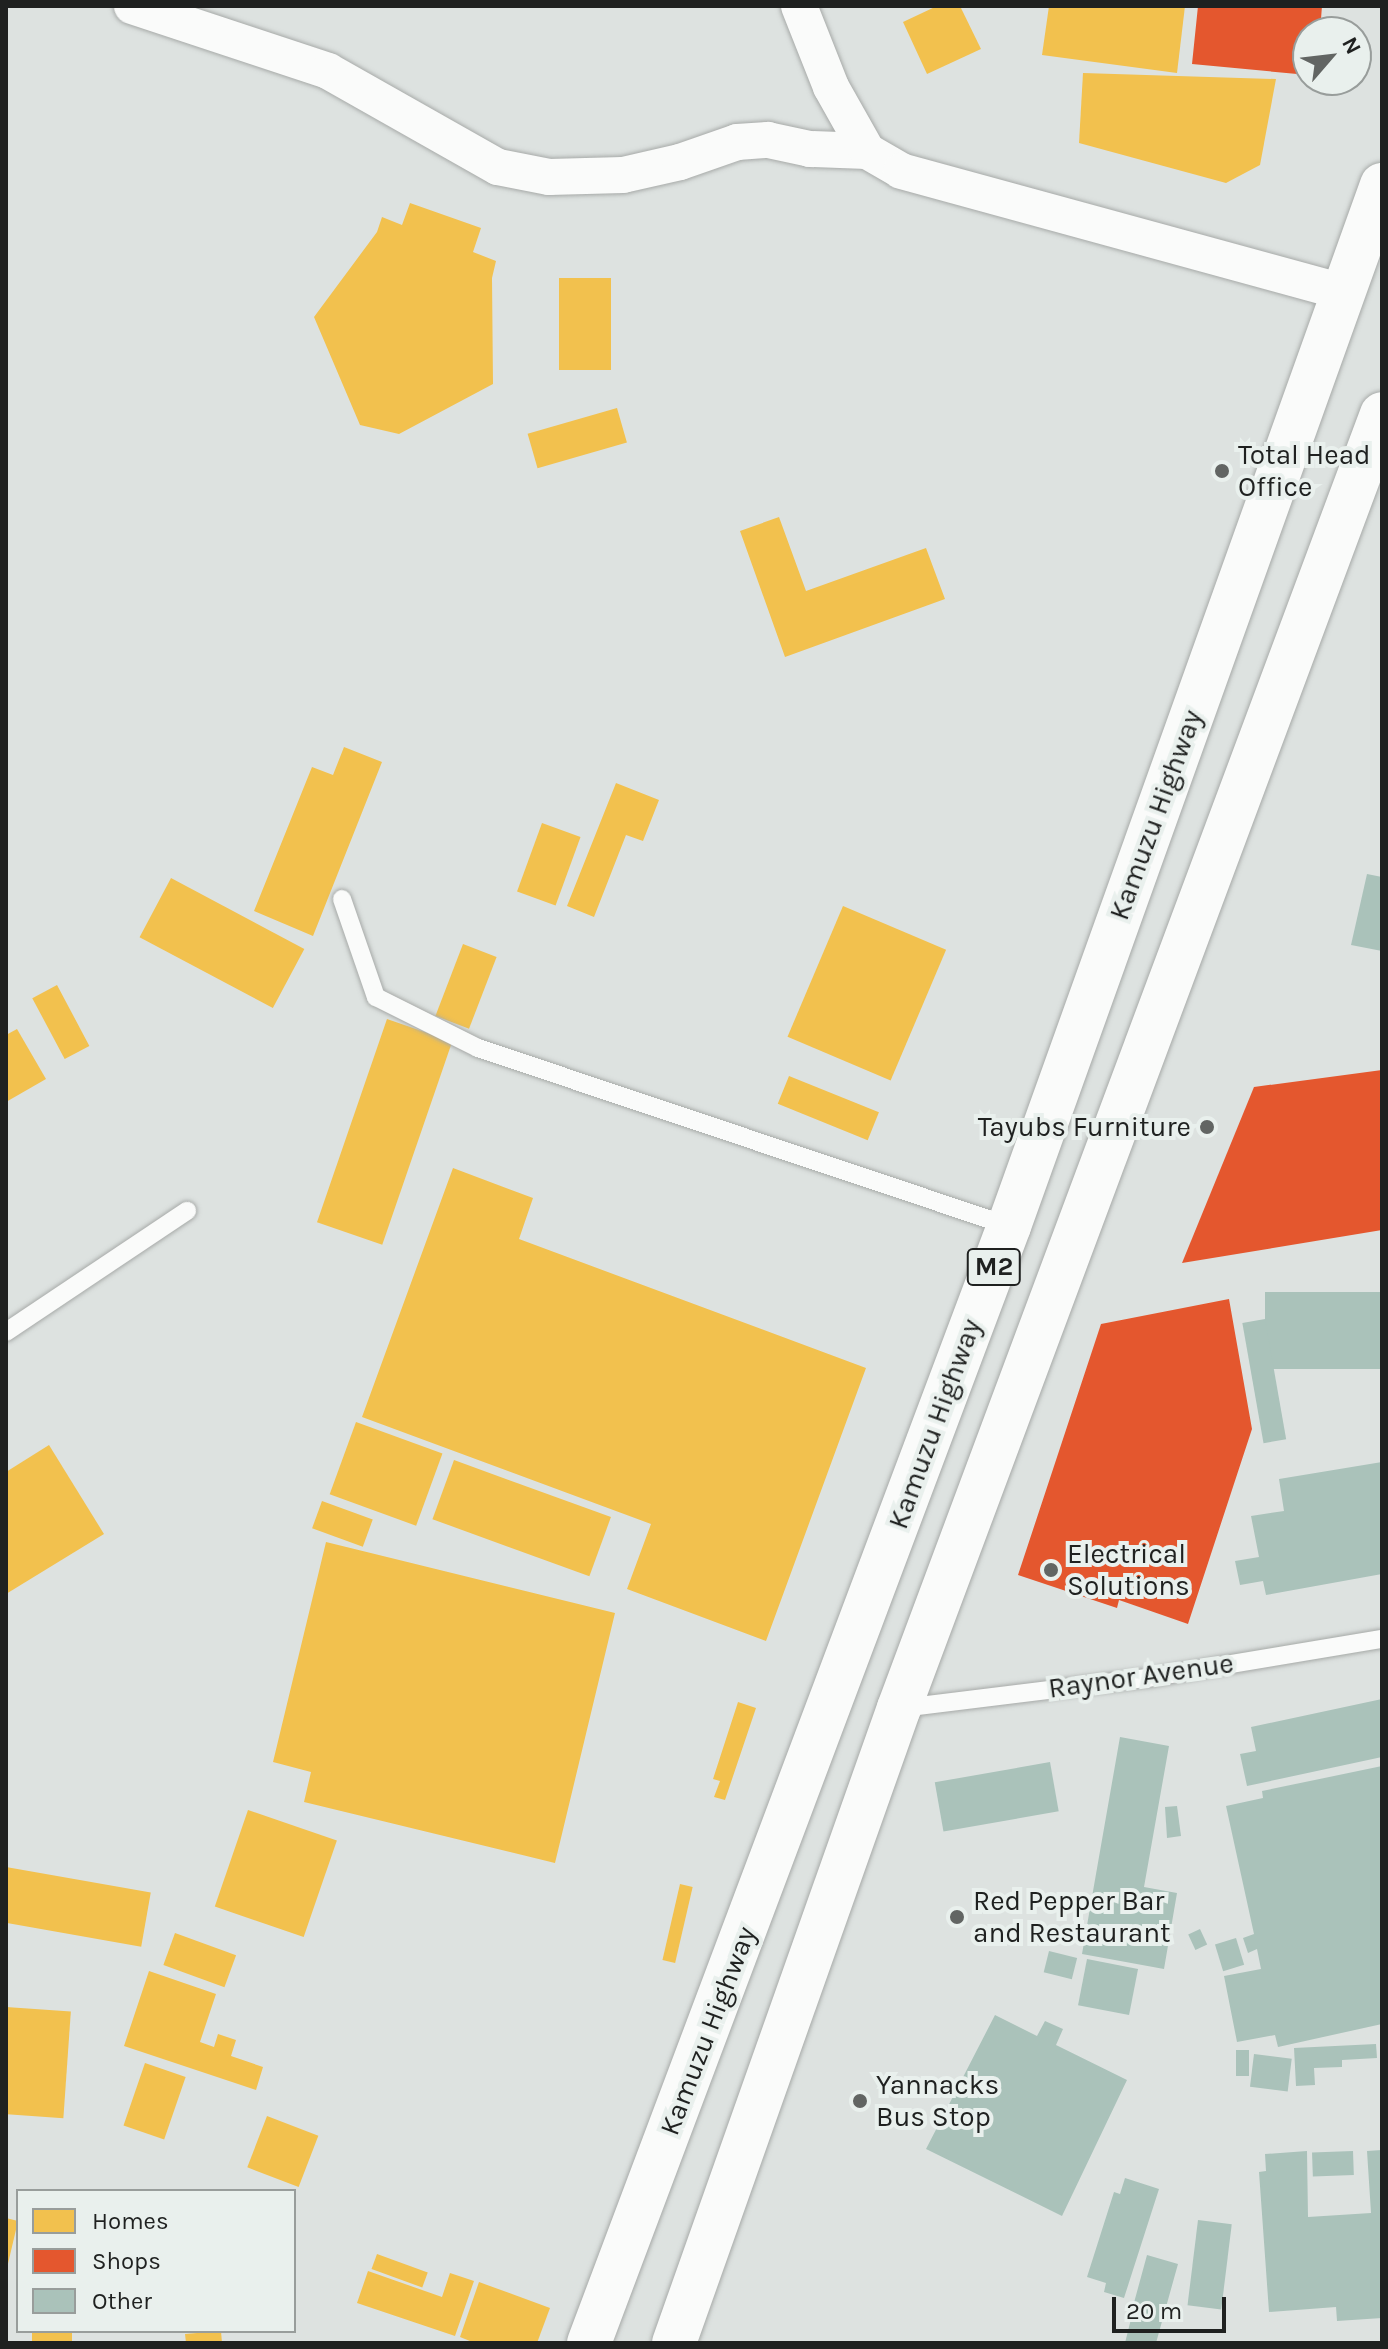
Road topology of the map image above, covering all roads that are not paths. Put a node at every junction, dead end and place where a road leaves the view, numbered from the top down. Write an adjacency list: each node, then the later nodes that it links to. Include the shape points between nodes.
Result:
1 (132, 6): 3 (street, via 328,71 498,167 549,177 623,175 737,142 768,140 810,149)
2 (799, 6): 3 (street, via 831,87)
3 (867, 151): 5 (street, via 901,171)
4 (1382, 185): 5 (highway, Kamuzu Highway / M2)
5 (1343, 292): 9 (highway, Kamuzu Highway / M2)
6 (1382, 414): 12 (highway, M2)
7 (342, 899): 9 (lane, via 376,997 478,1048)
8 (187, 1211): 10 (lane)
9 (1009, 1226): 13 (highway, Kamuzu Highway / M2)
10 (6, 1332)
11 (1382, 1639): 12 (lane, Raynor Avenue, via 1148,1678)
12 (899, 1708): 14 (highway, M2)
13 (589, 2343)
14 (674, 2343)

